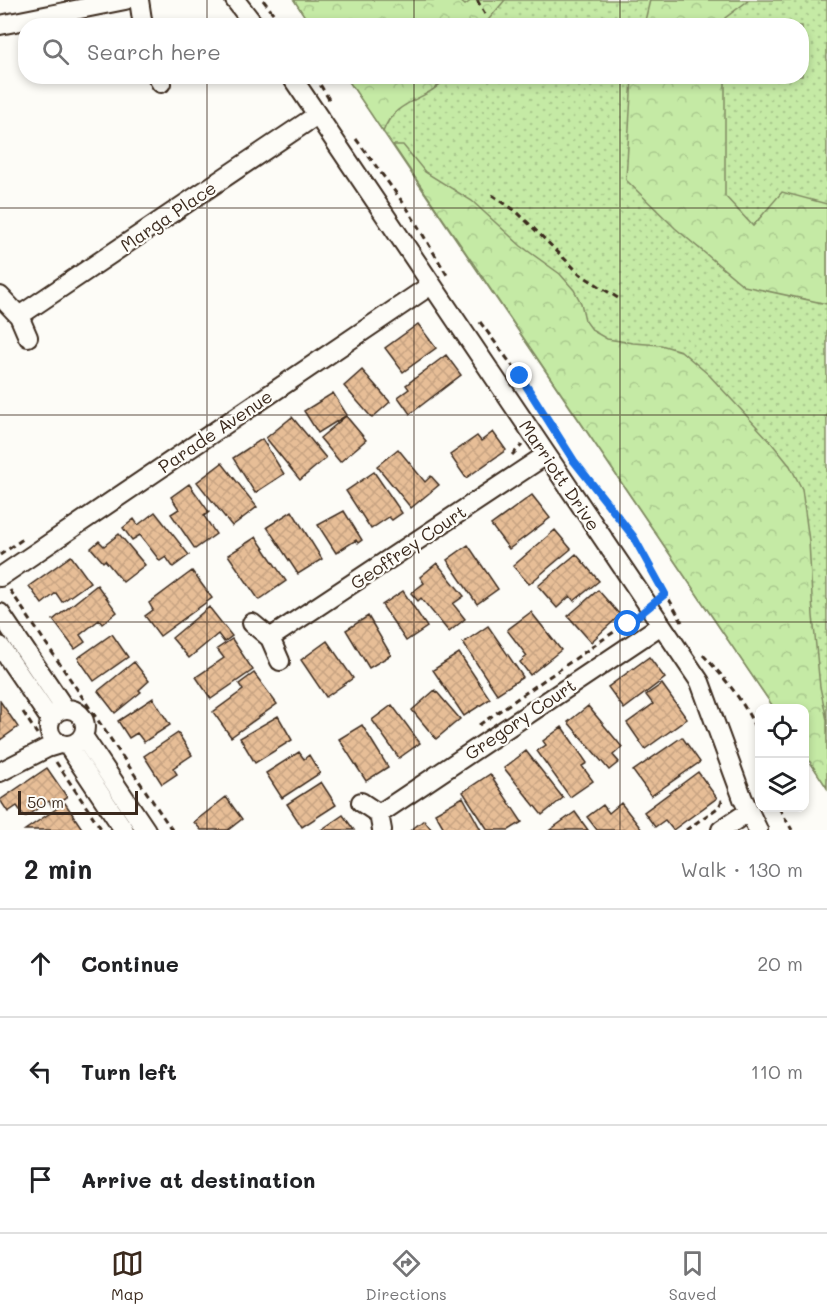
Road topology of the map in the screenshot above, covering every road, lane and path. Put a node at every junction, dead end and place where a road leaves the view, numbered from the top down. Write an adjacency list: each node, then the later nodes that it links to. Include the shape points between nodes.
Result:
1 (125, 0): 7 (street)
2 (139, 0): 8 (street)
3 (235, 0): 9 (street)
4 (263, 0): 10 (path)
5 (477, 0): 6 (path)
6 (486, 16)
7 (35, 18)
8 (142, 18)
9 (249, 18)
10 (277, 18)
11 (18, 21): 12 (street)
12 (0, 25)
13 (296, 84): 16 (street, Marriott Drive)
14 (320, 84): 15 (path)
15 (330, 101)
16 (317, 115): 20 (street, Marriott Drive); 23 (street, Marga Place)
17 (355, 137): 19 (path, via 403,201)
18 (492, 195): 22 (path, via 523,217 580,274)
19 (447, 275)
20 (431, 285): 26 (street, Marriott Drive); 27 (street, Parade Avenue)
21 (0, 296): 23 (street)
22 (621, 300)
23 (19, 316): 25 (street)
24 (478, 321): 32 (path, via 520,376 574,461 633,536)
25 (28, 337)
26 (546, 455): 28 (street, Marriott Drive); 33 (street, Geoffrey Court)
27 (0, 577): 49 (path)
28 (648, 606): 31 (street, Marriott Drive); 38 (path, via 628,624)
29 (0, 613): 37 (street)
30 (252, 623): 33 (street)
31 (661, 625): 42 (street, Marriott Drive, via 704,692); 46 (street, Gregory Court)
32 (684, 625)
33 (270, 638): 36 (street)
34 (0, 646): 37 (street)
35 (703, 654): 39 (path, via 739,699)
36 (280, 661)
37 (54, 719): 40 (street, via 52,738); 40 (street, via 76,711 84,720 85,731); 41 (street)
38 (473, 728)
39 (755, 733)
40 (70, 742): 41 (street, via 47,748); 47 (street); 48 (street)
41 (4, 769)
42 (740, 790): 44 (street, Marriott Drive); 50 (path, via 724,796 719,807)
43 (361, 802): 46 (street)
44 (748, 812): 51 (street); 52 (street, Marriott Drive)
45 (781, 812): 53 (path)
46 (380, 822)
47 (124, 830)
48 (146, 830)
49 (172, 830)
50 (686, 830)
51 (721, 830)
52 (758, 830)
53 (792, 830)

